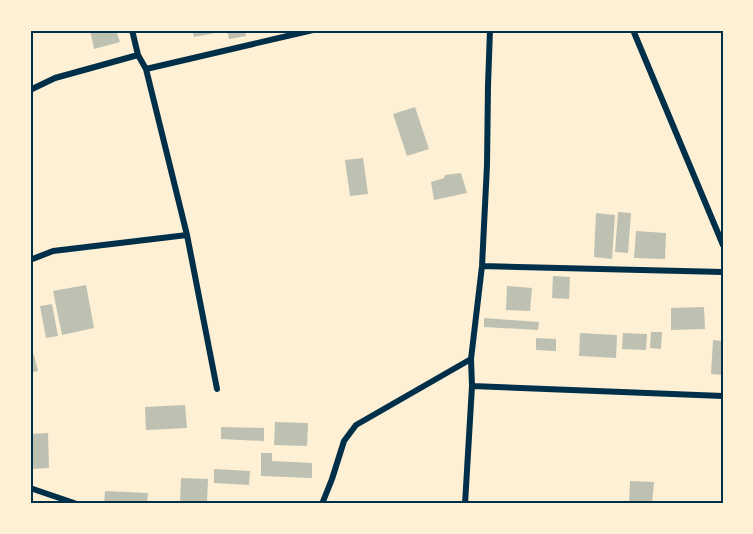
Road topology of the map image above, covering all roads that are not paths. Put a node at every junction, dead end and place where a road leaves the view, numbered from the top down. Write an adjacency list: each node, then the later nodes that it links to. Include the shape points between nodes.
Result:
1 (132, 30): 5 (street)
2 (313, 30): 6 (street)
3 (490, 30): 11 (street)
4 (633, 30): 9 (street)
5 (138, 55): 6 (street); 7 (street, via 55,78)
6 (146, 69): 8 (street)
7 (30, 90)
8 (187, 236): 10 (street, via 53,251); 15 (street)
9 (723, 245)
10 (30, 260)
11 (482, 266): 12 (street); 13 (street)
12 (723, 272)
13 (471, 359): 14 (street); 19 (street, via 356,425 344,441)
14 (472, 386): 16 (street); 20 (street)
15 (217, 389)
16 (723, 396)
17 (30, 488): 18 (street)
18 (77, 504)
19 (322, 504)
20 (465, 504)

